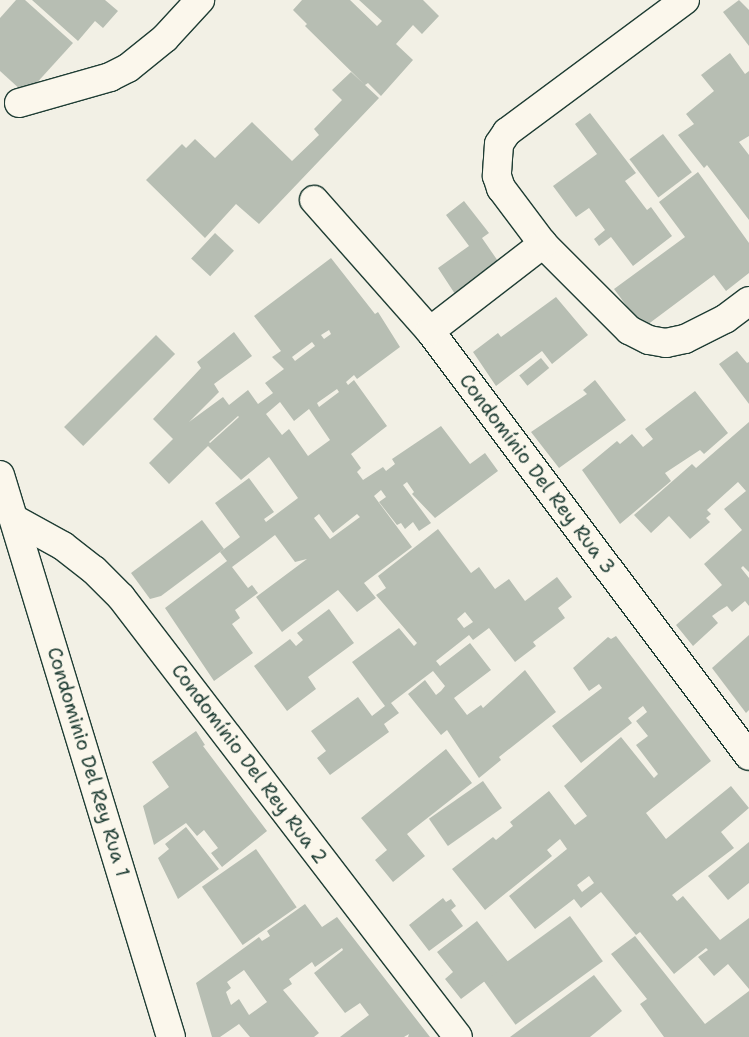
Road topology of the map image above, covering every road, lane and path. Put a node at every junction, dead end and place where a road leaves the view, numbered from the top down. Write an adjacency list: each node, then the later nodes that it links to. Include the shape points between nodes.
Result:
1 (200, 0): 3 (street, via 153,49 128,68 110,77)
2 (684, 0): 5 (street, via 507,132 500,144 496,162 501,188)
3 (19, 104)
4 (314, 200): 7 (street, Condomínio Del Rey Rua 3)
5 (543, 244): 6 (street, via 629,330 650,340 666,343 685,339 725,319); 7 (street)
6 (749, 301)
7 (430, 331): 10 (street, Condomínio Del Rey Rua 3)
8 (1, 484): 9 (street, Condominio Del Rey Rua 1)
9 (14, 518): 11 (street, Condominio Del Rey Rua 1); 12 (street, Condomínio Del Rey Rua 2, via 63,546 121,597)
10 (749, 756)
11 (171, 1037)
12 (458, 1037)

